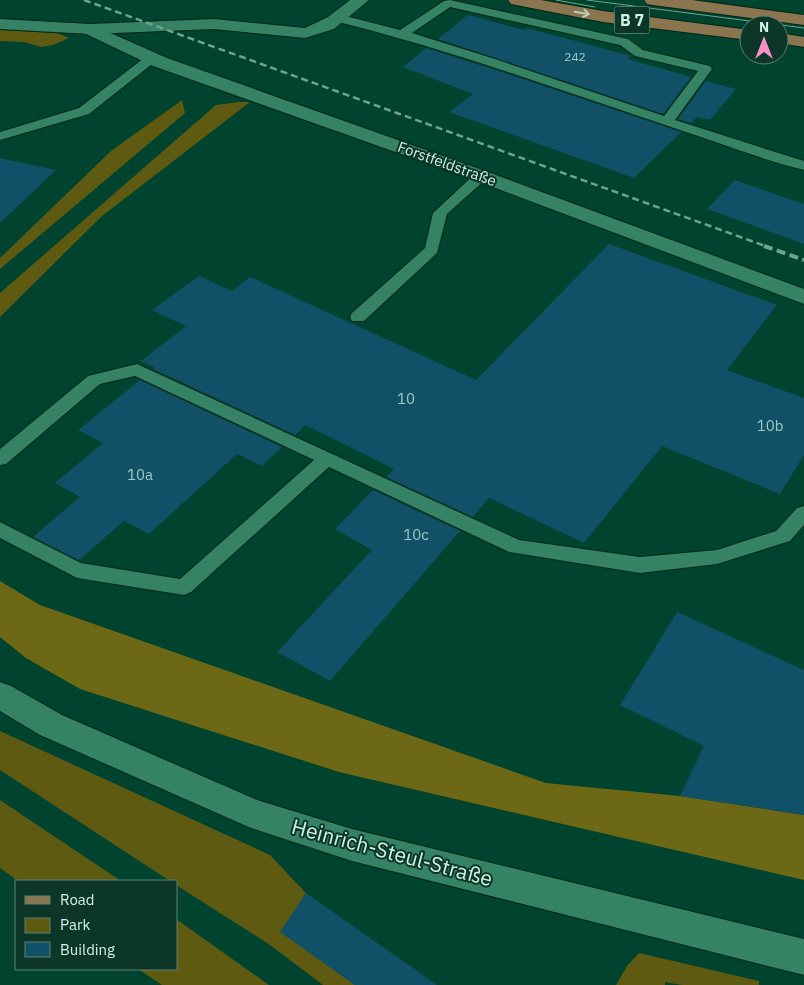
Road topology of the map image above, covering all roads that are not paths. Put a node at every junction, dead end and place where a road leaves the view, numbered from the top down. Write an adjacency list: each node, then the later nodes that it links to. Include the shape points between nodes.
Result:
1 (360, 0): 5 (street, Forstfeldstraße)
2 (517, 0): 6 (main road, B 7, one-way to 6)
3 (653, 0): 4 (main road, B 7)
4 (706, 3): 7 (main road, B 7)
5 (338, 18): 9 (street, Forstfeldstraße, via 324,28 305,33 214,24); 10 (lane)
6 (632, 20): 11 (main road, B 7); 12 (lane)
7 (804, 20)
8 (0, 24): 9 (street, Forstfeldstraße)
9 (90, 29): 15 (street, Forstfeldstraße)
10 (402, 34): 12 (lane, via 448,3); 16 (lane)
11 (739, 34)
12 (611, 39): 16 (lane, via 624,42 639,53 706,69)
13 (789, 40): 14 (main road)
14 (804, 42)
15 (152, 58): 17 (lane, via 84,112); 19 (street, Forstfeldstraße)
16 (666, 122): 18 (lane)
17 (0, 136)
18 (804, 166)
19 (481, 176): 20 (street, Forstfeldstraße); 21 (lane, via 440,213 432,250)
20 (804, 297)
21 (358, 317)
22 (0, 459): 23 (lane, via 94,380 137,370)
23 (327, 459): 24 (lane, via 516,547 640,565 717,557 784,536); 25 (lane, via 184,587 77,570)
24 (804, 513)
25 (0, 529)
26 (0, 695): 27 (street, Heinrich-Steul-Straße, via 52,725 252,813 352,845)
27 (804, 957)

